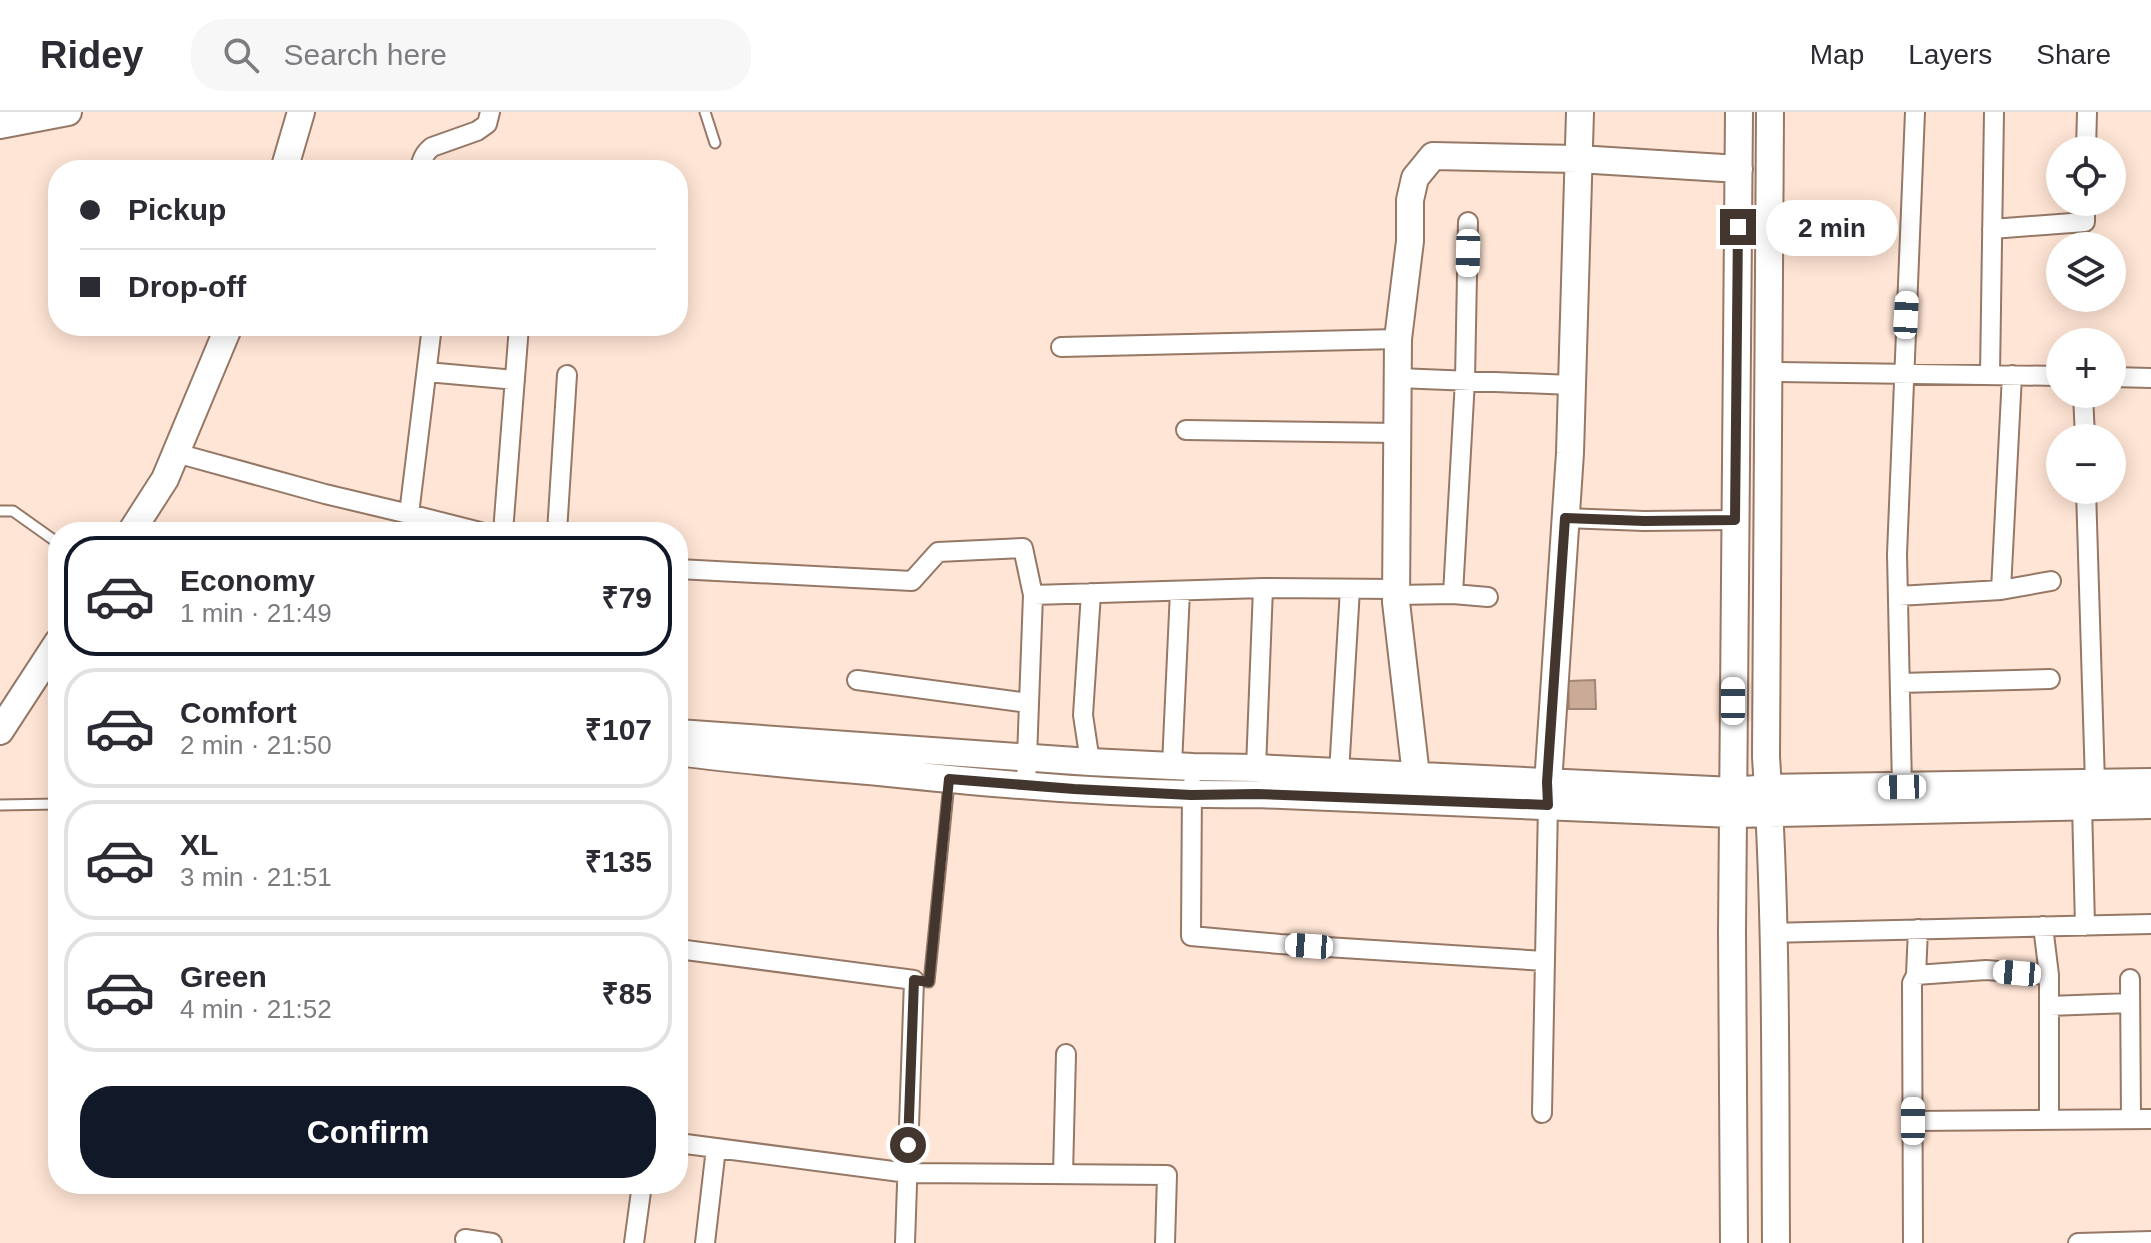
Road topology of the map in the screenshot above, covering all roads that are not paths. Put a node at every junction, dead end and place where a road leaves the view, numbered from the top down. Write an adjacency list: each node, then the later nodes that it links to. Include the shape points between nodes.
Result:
1 (68, 112): 11 (street)
2 (301, 112): 15 (street)
3 (490, 112): 16 (street, via 487,124 432,147)
4 (705, 112): 13 (lane)
5 (1580, 112): 14 (street)
6 (1739, 112): 17 (street)
7 (1770, 112): 27 (street)
8 (1915, 112): 28 (street)
9 (1994, 112): 20 (street)
10 (2087, 112): 12 (street)
11 (0, 125)
12 (2086, 136)
13 (715, 143)
14 (1578, 159): 17 (street); 24 (street, via 1433,156 1415,178 1410,200); 38 (street)
15 (287, 160)
16 (422, 160)
17 (1739, 169): 46 (street)
18 (2085, 216): 20 (street, via 2085,222)
19 (1468, 222): 37 (street)
20 (1992, 229): 29 (street)
21 (225, 336): 41 (street)
22 (431, 336): 26 (street)
23 (518, 336): 36 (street)
24 (1398, 339): 25 (street); 34 (street)
25 (1061, 347)
26 (427, 372): 36 (street); 44 (street)
27 (1769, 372): 28 (street); 85 (street)
28 (1903, 373): 29 (street); 62 (street)
29 (1990, 374): 31 (street)
30 (567, 375): 50 (street)
31 (2012, 375): 32 (street); 56 (street)
32 (2046, 376)
33 (2126, 377): 35 (street)
34 (1398, 378): 37 (street); 40 (street)
35 (2151, 378)
36 (515, 380): 49 (street)
37 (1465, 380): 38 (street); 60 (street)
38 (1572, 385): 45 (street)
39 (1186, 430): 40 (street)
40 (1399, 433): 58 (street)
41 (176, 453): 44 (street); 47 (street)
42 (2086, 504): 83 (street)
43 (0, 511): 51 (lane, via 13,511)
44 (409, 514): 48 (street)
45 (1565, 518): 46 (street); 82 (street)
46 (1735, 520): 86 (street)
47 (143, 522)
48 (429, 522)
49 (504, 522)
50 (558, 522)
51 (48, 536)
52 (688, 570): 61 (street, via 912,581 938,552 1023,548)
53 (2051, 581): 56 (street)
54 (1263, 588): 55 (street); 57 (street); 75 (street)
55 (1350, 589): 58 (street); 76 (street)
56 (2001, 590): 62 (street)
57 (1180, 591): 59 (street); 74 (street)
58 (1396, 592): 60 (street); 81 (street)
59 (1091, 593): 61 (street); 73 (street, via 1083,715)
60 (1453, 594): 63 (street)
61 (1033, 595): 68 (street)
62 (1898, 596): 67 (street)
63 (1488, 597)
64 (48, 657): 69 (street)
65 (2050, 679): 67 (street)
66 (857, 680): 68 (street)
67 (1900, 683): 80 (street)
68 (1028, 703): 72 (street)
69 (0, 731)
70 (688, 734): 72 (street)
71 (688, 753): 77 (street)
72 (1027, 757): 73 (street); 79 (street)
73 (1090, 762): 74 (street)
74 (1183, 766): 75 (street); 84 (street)
75 (1256, 768): 76 (street)
76 (1339, 773): 81 (street)
77 (949, 779): 79 (street); 100 (lane, via 929,982)
78 (2151, 782): 83 (street)
79 (1026, 785): 84 (street)
80 (1902, 787): 83 (street); 85 (street)
81 (1418, 788): 82 (street); 84 (street)
82 (1548, 794): 86 (street); 96 (street)
83 (2088, 794): 85 (street); 89 (street); 92 (street)
84 (1191, 795): 96 (street, via 1191,936)
85 (1769, 800): 86 (street); 94 (street)
86 (1732, 803): 121 (street)
87 (48, 804): 88 (lane)
88 (0, 805)
89 (2151, 805)
90 (2151, 924): 92 (street)
91 (2043, 926): 92 (street); 93 (street); 98 (street)
92 (2085, 926)
93 (1918, 929): 94 (street); 97 (street)
94 (1772, 933): 122 (street)
95 (688, 950): 100 (street)
96 (1545, 961): 104 (street)
97 (1916, 975): 98 (street, via 1986,970); 108 (street)
98 (2049, 975): 102 (street)
99 (2130, 979): 101 (street)
100 (914, 980): 111 (street)
101 (2130, 1003): 102 (street); 105 (street)
102 (2049, 1006): 107 (street)
103 (1066, 1054): 112 (street)
104 (1542, 1113)
105 (2131, 1119): 106 (street); 107 (street)
106 (2151, 1119)
107 (2049, 1120): 108 (street)
108 (1913, 1121): 123 (street)
109 (688, 1144): 110 (street)
110 (716, 1148): 111 (street); 118 (street)
111 (908, 1173): 112 (street); 119 (street)
112 (1063, 1174): 120 (street, via 1167,1175)
113 (641, 1194): 117 (street)
114 (465, 1239): 116 (street)
115 (2151, 1241): 124 (street)
116 (492, 1243)
117 (634, 1243)
118 (705, 1243)
119 (905, 1243)
120 (1165, 1243)
121 (1734, 1243)
122 (1776, 1243)
123 (1913, 1243)
124 (2078, 1243)

